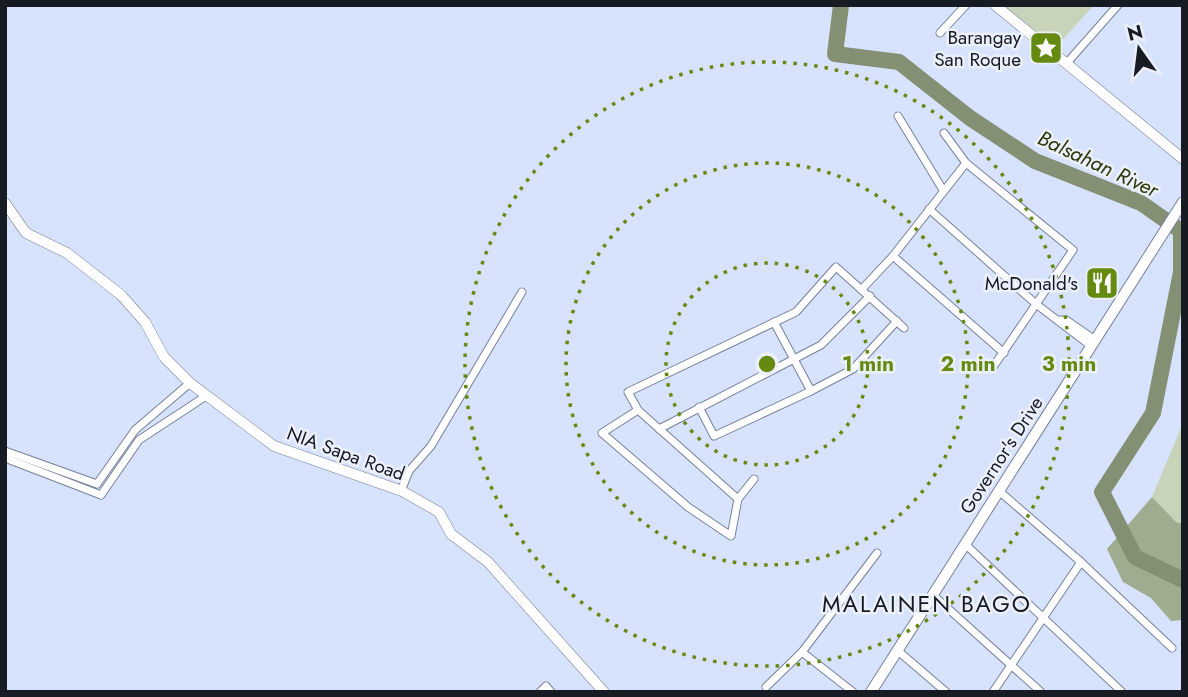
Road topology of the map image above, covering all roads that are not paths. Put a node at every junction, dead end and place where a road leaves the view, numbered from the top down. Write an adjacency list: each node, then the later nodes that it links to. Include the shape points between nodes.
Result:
1 (966, 5): 4 (street)
2 (995, 5): 5 (street)
3 (1118, 5): 5 (street)
4 (940, 33)
5 (1066, 65): 8 (street)
6 (898, 116): 10 (street)
7 (944, 132): 9 (street)
8 (1183, 159)
9 (966, 163): 10 (street); 18 (street, via 1073,250)
10 (943, 190): 13 (street)
11 (5, 203): 26 (street, NIA Sapa Road, via 26,233 67,253 121,295 145,322 164,357)
12 (1180, 207): 22 (main road, Governor's Drive)
13 (929, 209): 14 (street); 18 (street)
14 (893, 256): 15 (street); 23 (street)
15 (862, 289): 17 (street); 20 (street, via 836,267 796,312)
16 (522, 292): 38 (street, via 431,446 409,471)
17 (870, 296): 19 (street); 24 (street, via 821,345)
18 (1035, 304): 22 (street); 23 (street)
19 (897, 321): 21 (street); 27 (street, via 853,369)
20 (774, 322): 24 (street); 30 (street, via 628,392)
21 (904, 328)
22 (1089, 340): 39 (main road, Governor's Drive)
23 (1004, 353): 25 (street)
24 (794, 360): 27 (street); 29 (street)
25 (993, 367)
26 (190, 383): 28 (street, NIA Sapa Road); 31 (street)
27 (811, 391): 29 (street, via 713,436)
28 (206, 396): 33 (street); 38 (street, NIA Sapa Road, via 274,446)
29 (699, 407): 32 (street)
30 (638, 410): 32 (street); 41 (street, via 602,433 688,507 731,536)
31 (141, 424): 33 (street); 37 (street)
32 (659, 429): 41 (street)
33 (150, 433): 40 (street, via 139,440)
34 (5, 451): 37 (street)
35 (5, 458): 40 (street)
36 (754, 479): 41 (street)
37 (97, 484): 40 (street)
38 (401, 491): 55 (street, NIA Sapa Road, via 439,512 451,534 488,562)
39 (999, 491): 42 (main road, Governor's Drive); 44 (street)
40 (101, 495)
41 (738, 499)
42 (965, 544): 45 (main road, Governor's Drive); 46 (street)
43 (877, 553): 49 (street)
44 (1081, 562): 46 (street); 47 (street)
45 (933, 595): 48 (main road, Governor's Drive); 50 (street)
46 (1044, 616): 50 (street); 60 (street)
47 (1171, 648)
48 (897, 650): 52 (main road, Governor's Drive); 57 (street)
49 (803, 651): 51 (street); 56 (street)
50 (1011, 665): 58 (street); 59 (street)
51 (766, 687)
52 (875, 690)
53 (540, 692): 54 (street, via 546,686)
54 (551, 692)
55 (604, 692)
56 (852, 692)
57 (946, 692)
58 (993, 692)
59 (1041, 692)
60 (1122, 692)

